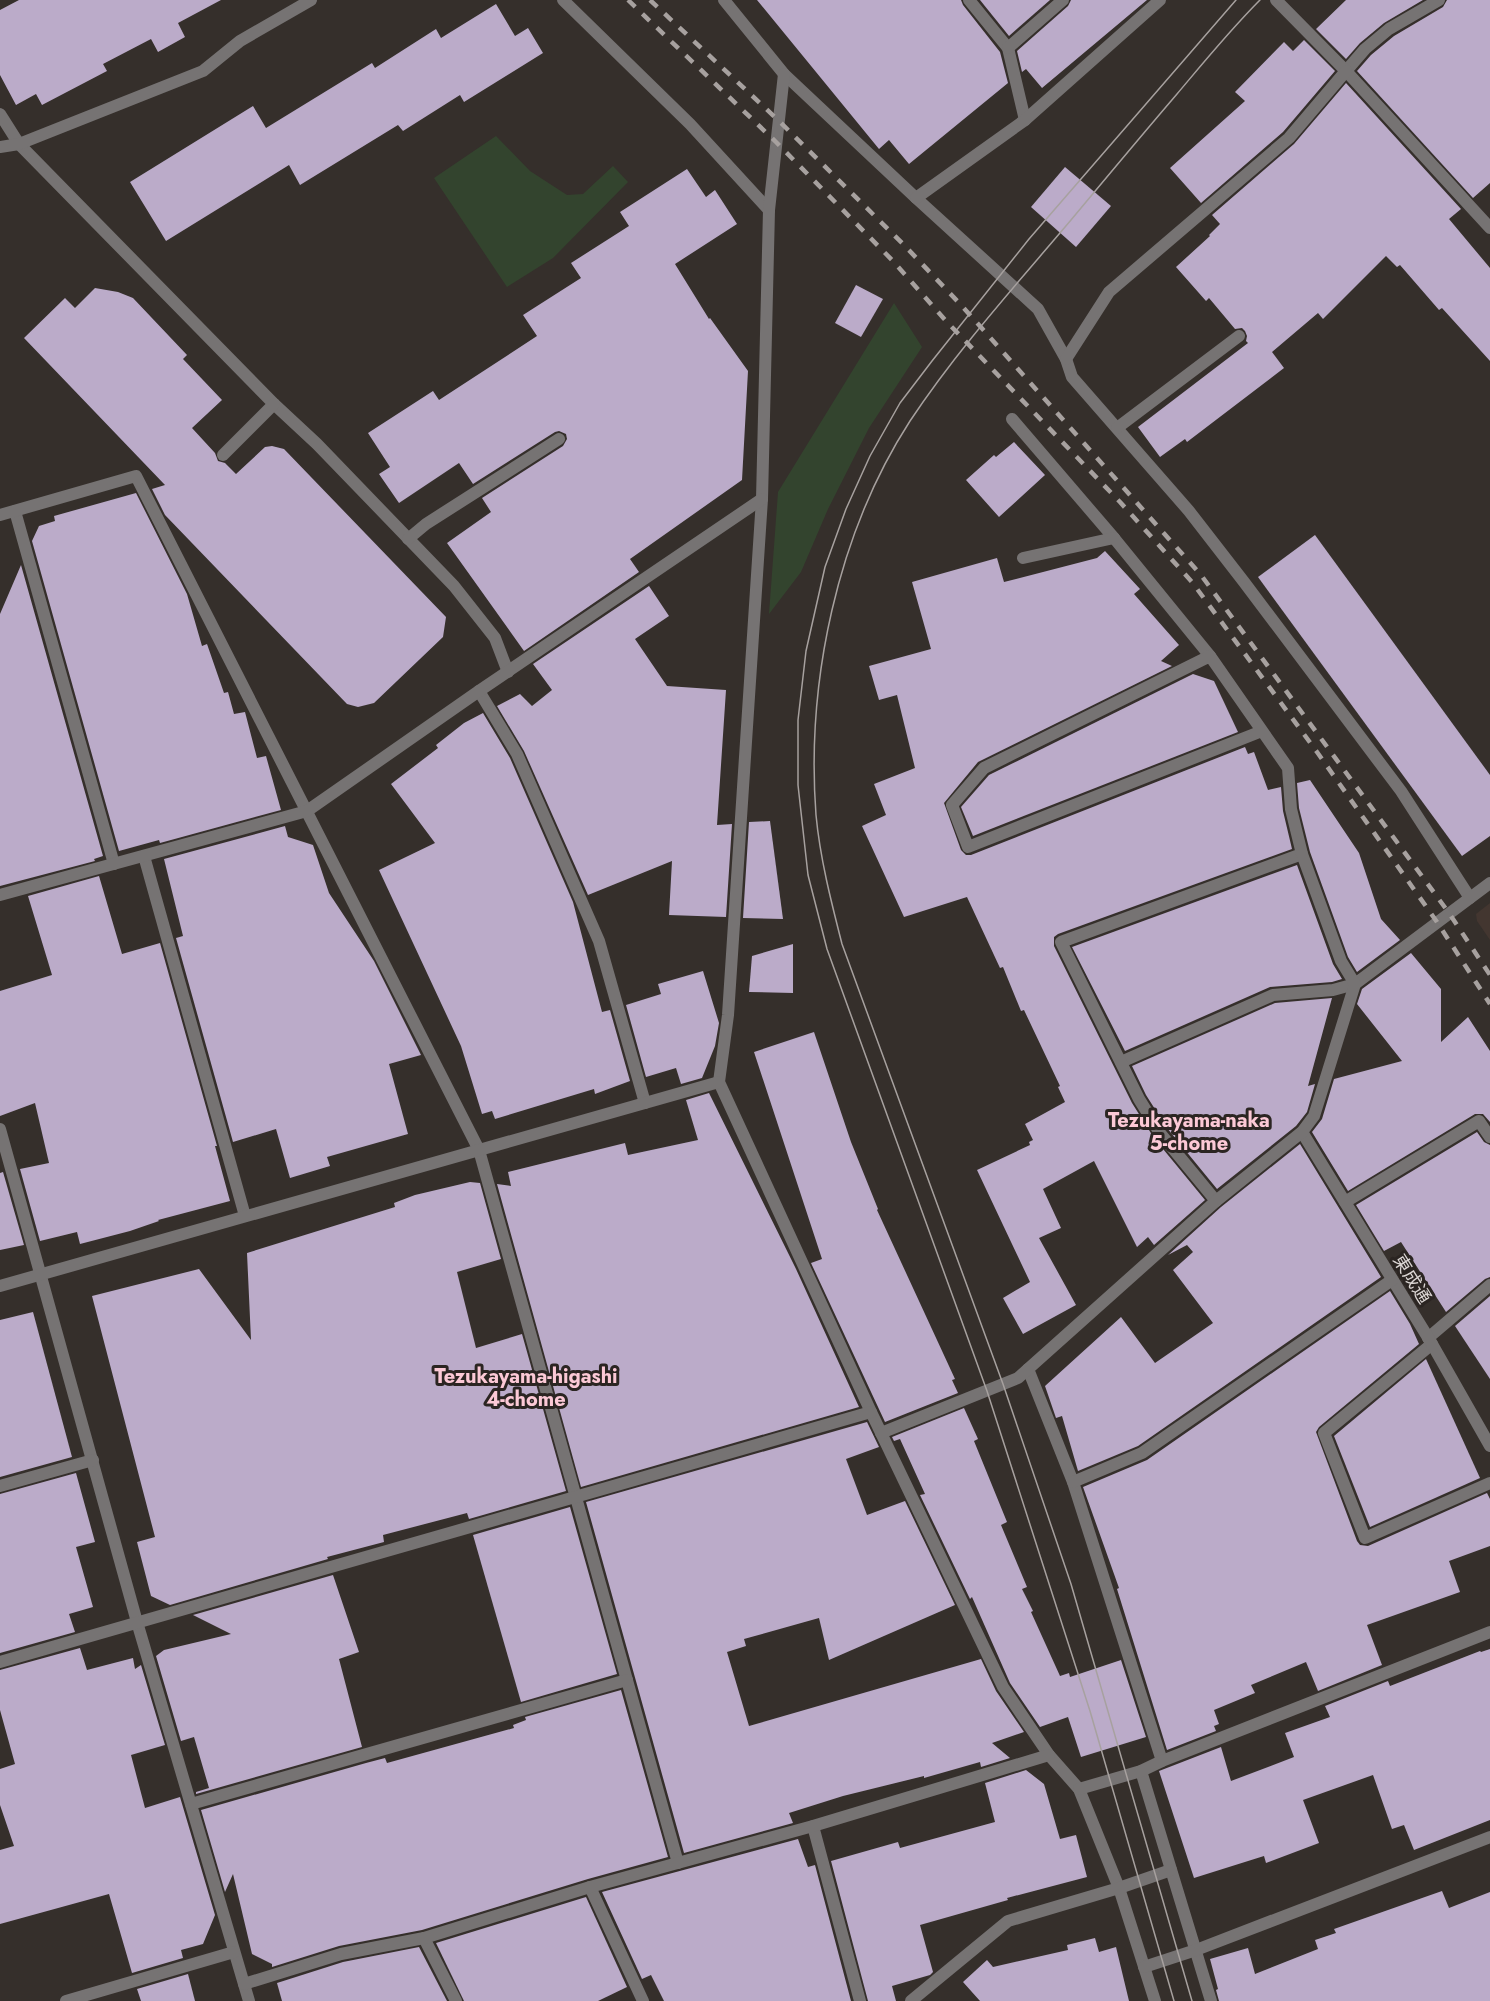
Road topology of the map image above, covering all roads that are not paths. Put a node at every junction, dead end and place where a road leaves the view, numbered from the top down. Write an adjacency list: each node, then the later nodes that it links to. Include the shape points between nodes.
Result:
1 (310, 0): 14 (street, via 240,41 203,71)
2 (563, 0): 17 (street, via 690,124)
3 (724, 0): 11 (street)
4 (969, 0): 9 (street)
5 (1063, 0): 9 (street)
6 (1160, 0): 13 (street)
7 (1276, 0): 10 (street)
8 (1439, 0): 10 (street, via 1389,29)
9 (1008, 48): 13 (street)
10 (1346, 71): 18 (street); 20 (street, via 1289,138 1109,292)
11 (784, 74): 16 (street); 17 (street)
12 (0, 114): 14 (street)
13 (1025, 120): 16 (street)
14 (19, 144): 15 (street); 21 (street)
15 (0, 147)
16 (916, 198): 20 (street, via 1038,309)
17 (769, 210): 26 (street)
18 (1490, 228)
19 (1239, 336): 23 (street)
20 (1066, 358): 23 (street, via 1072,377)
21 (274, 404): 25 (street); 30 (street)
22 (1012, 419): 29 (street)
23 (1117, 428): 42 (street, via 1189,511 1288,640 1401,791)
24 (559, 439): 30 (street)
25 (224, 455)
26 (762, 499): 33 (street); 45 (street, via 728,1015)
27 (15, 511): 28 (street); 36 (street, via 136,476); 39 (street)
28 (0, 515)
29 (1114, 538): 31 (street); 32 (street)
30 (408, 539): 33 (street, via 454,586 495,638)
31 (1023, 558)
32 (1210, 656): 35 (street); 35 (street, via 984,768 952,805 968,847)
33 (508, 672): 34 (street)
34 (479, 691): 36 (street); 46 (street, via 517,754 599,941)
35 (1262, 731): 37 (street, via 1288,768 1291,809)
36 (308, 811): 38 (street); 50 (street)
37 (1302, 854): 43 (street, via 1341,961); 44 (street, via 1061,942)
38 (144, 855): 39 (street); 53 (street)
39 (114, 864): 41 (street)
40 (1490, 883): 42 (street)
41 (0, 896)
42 (1470, 898): 43 (street)
43 (1355, 984): 44 (street, via 1333,990 1273,995); 48 (street, via 1314,1116)
44 (1121, 1062): 51 (street, via 1160,1133)
45 (719, 1082): 46 (street); 60 (street)
46 (645, 1103): 50 (street)
47 (0, 1128): 54 (street)
48 (1302, 1132): 51 (street); 52 (street, 東成通)
49 (1490, 1137): 52 (street, via 1479,1121)
50 (479, 1149): 53 (street); 67 (street)
51 (1216, 1201): 59 (street)
52 (1344, 1202): 55 (street, 東成通)
53 (245, 1216): 54 (street)
54 (41, 1274): 57 (street); 63 (street)
55 (1392, 1281): 58 (street, 東成通); 64 (street, via 1142,1453)
56 (1490, 1285): 58 (street)
57 (0, 1286)
58 (1430, 1341): 62 (street, 東成通); 65 (street, via 1324,1433 1365,1538)
59 (1028, 1369): 61 (street, via 1018,1378); 64 (street)
60 (871, 1412): 61 (street); 67 (street)
61 (880, 1433): 72 (street, via 1003,1687)
62 (1489, 1444)
63 (93, 1460): 66 (street); 68 (street)
64 (1073, 1482): 73 (street)
65 (1490, 1483)
66 (0, 1486)
67 (575, 1497): 68 (street); 71 (street)
68 (138, 1622): 70 (street); 76 (street)
69 (1490, 1632): 73 (street)
70 (0, 1662)
71 (627, 1680): 76 (street); 79 (street)
72 (1049, 1755): 75 (street); 77 (street)
73 (1162, 1761): 74 (street)
74 (1141, 1771): 75 (street); 80 (street)
75 (1079, 1789): 82 (street)
76 (191, 1804): 85 (street)
77 (813, 1826): 79 (street); 92 (street)
78 (1490, 1837): 84 (street)
79 (678, 1863): 81 (street)
80 (1171, 1870): 82 (street); 84 (street)
81 (590, 1887): 83 (street); 91 (street)
82 (1119, 1888): 86 (street); 93 (street, via 1008,1921)
83 (424, 1938): 87 (street, via 341,1954); 90 (street)
84 (1196, 1950): 86 (street); 95 (street)
85 (234, 1952): 87 (street); 88 (street)
86 (1144, 1967): 94 (street)
87 (244, 1984): 89 (street)
88 (66, 2001)
89 (249, 2001)
90 (456, 2001)
91 (642, 2001)
92 (860, 2001)
93 (911, 2001)
94 (1155, 2001)
95 (1210, 2001)

